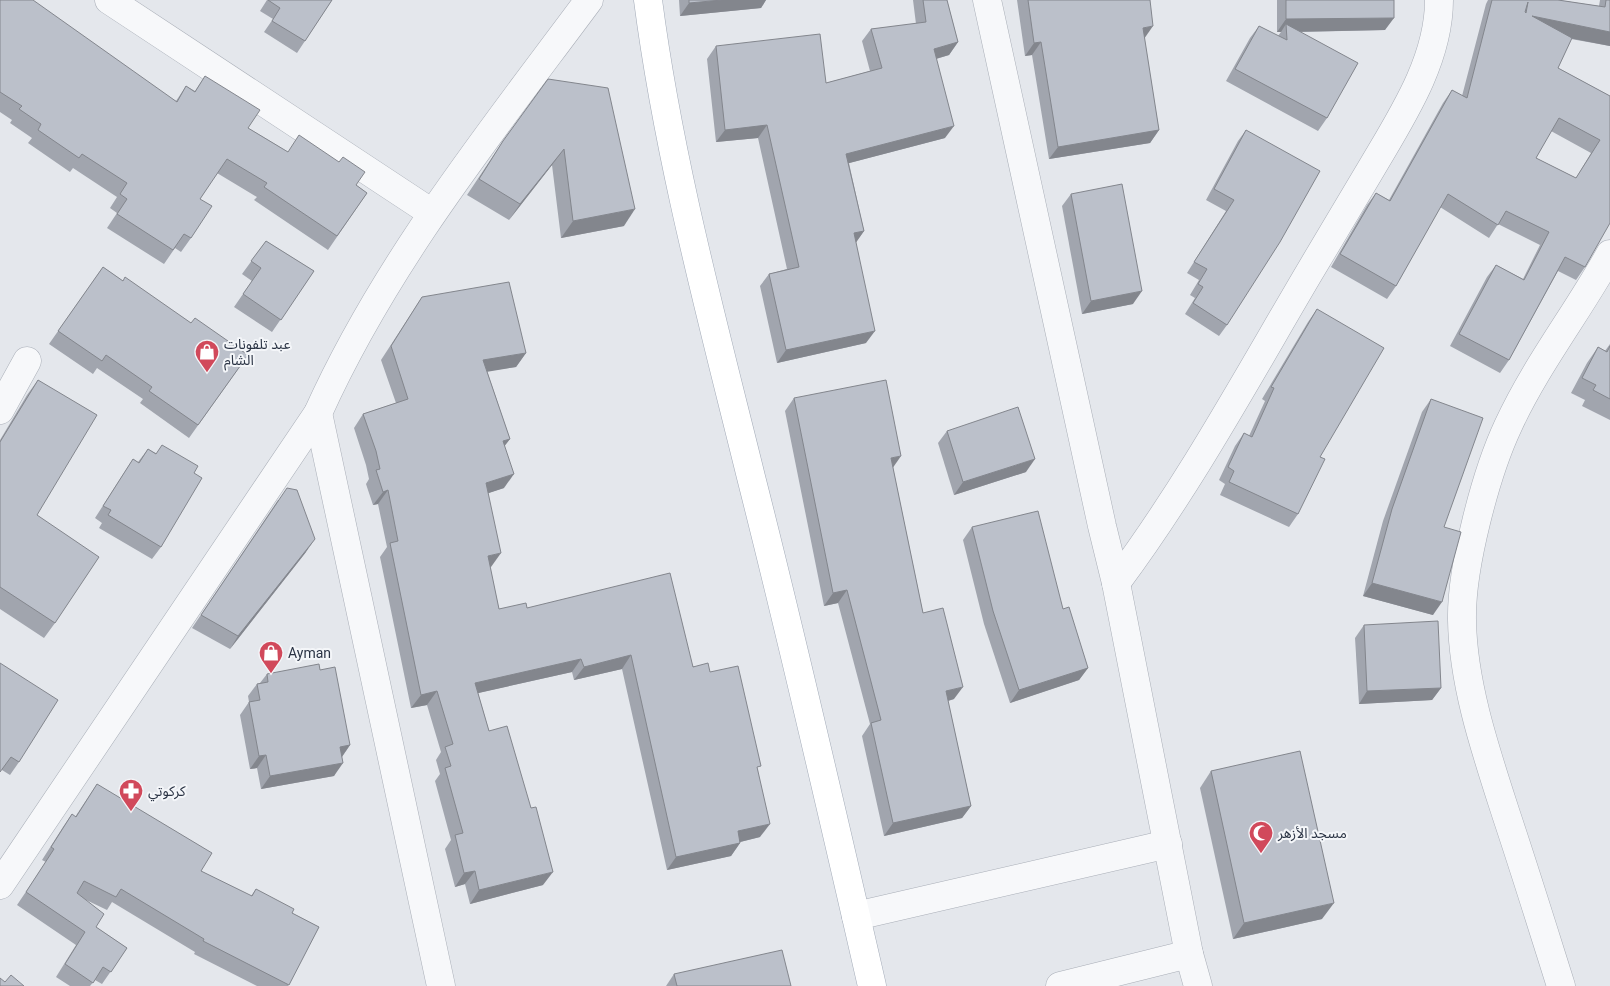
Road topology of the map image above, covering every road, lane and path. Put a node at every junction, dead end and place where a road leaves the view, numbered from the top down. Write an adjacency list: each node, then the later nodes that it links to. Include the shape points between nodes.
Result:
1 (109, 0): 6 (street)
2 (589, 0): 6 (street)
3 (648, 0): 14 (main road, via 668,123)
4 (988, 0): 11 (street)
5 (1439, 0): 11 (street, via 1439,20 1426,68 1393,132 1198,465)
6 (432, 213): 10 (street, via 360,328)
7 (1610, 254): 20 (street, via 1527,386 1507,429 1484,492 1466,575 1462,619 1467,672 1489,761)
8 (28, 361): 9 (street)
9 (0, 410)
10 (318, 413): 13 (street); 16 (street)
11 (1116, 583): 12 (street)
12 (1168, 844): 14 (street); 15 (street)
13 (0, 885)
14 (856, 916): 17 (main road)
15 (1189, 954): 18 (street); 19 (street)
16 (433, 981)
17 (872, 986)
18 (1060, 986)
19 (1198, 986)
20 (1561, 986)

